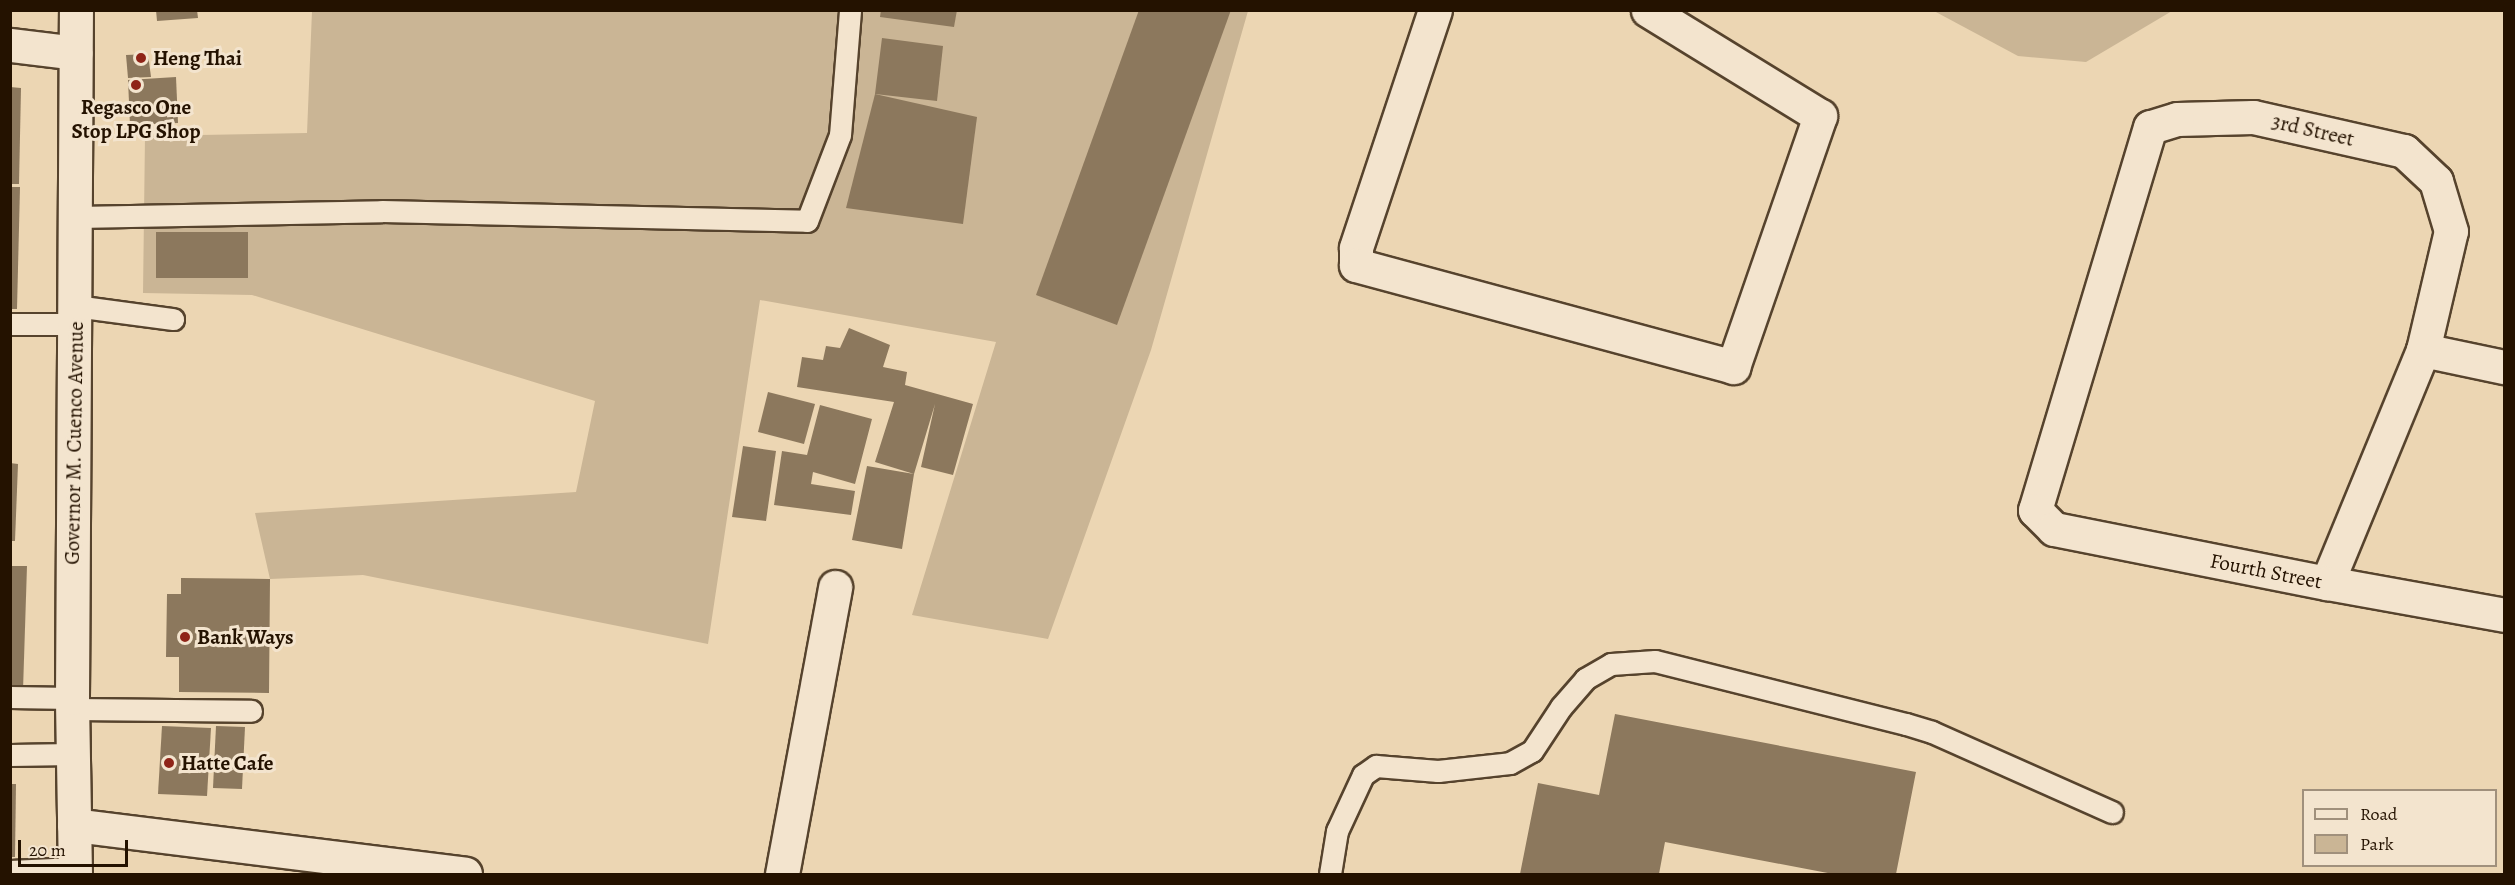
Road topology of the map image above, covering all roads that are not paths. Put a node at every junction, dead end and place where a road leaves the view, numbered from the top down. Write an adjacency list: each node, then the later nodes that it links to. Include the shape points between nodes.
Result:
1 (76, 10): 6 (street, Governor M. Cuenco Avenue)
2 (850, 10): 7 (lane, via 840,135 807,221 382,211)
3 (1436, 10): 4 (street, via 1356,248 1356,265 1733,367 1820,116)
4 (1648, 10)
5 (10, 45): 6 (street)
6 (76, 53): 7 (street, Governor M. Cuenco Avenue)
7 (77, 217): 8 (street, Governor M. Cuenco Avenue)
8 (76, 315): 9 (lane); 10 (lane); 18 (street, Governor M. Cuenco Avenue)
9 (173, 319)
10 (10, 324)
11 (2423, 350): 12 (street); 13 (street, 3rd Street, via 2451,231 2436,181 2404,151 2253,117 2177,119 2150,128); 14 (street, 3rd Street)
12 (2505, 367)
13 (2035, 510): 14 (street, Fourth Street, via 2054,530)
14 (2327, 583): 16 (street, Fourth Street)
15 (836, 587): 27 (street)
16 (2505, 615)
17 (10, 697): 18 (lane)
18 (72, 704): 19 (lane); 20 (street, Governor M. Cuenco Avenue)
19 (251, 711)
20 (73, 754): 21 (lane); 23 (street, Governor M. Cuenco Avenue)
21 (10, 756)
22 (2112, 812): 28 (lane, via 1906,724 1655,661 1622,663 1611,664 1585,679 1532,751 1510,763 1438,771 1376,766 1363,775 1337,831)
23 (74, 825): 25 (street, Governor M. Cuenco Avenue); 26 (street)
24 (10, 871): 25 (lane)
25 (75, 871)
26 (447, 873)
27 (782, 874)
28 (1329, 874)

